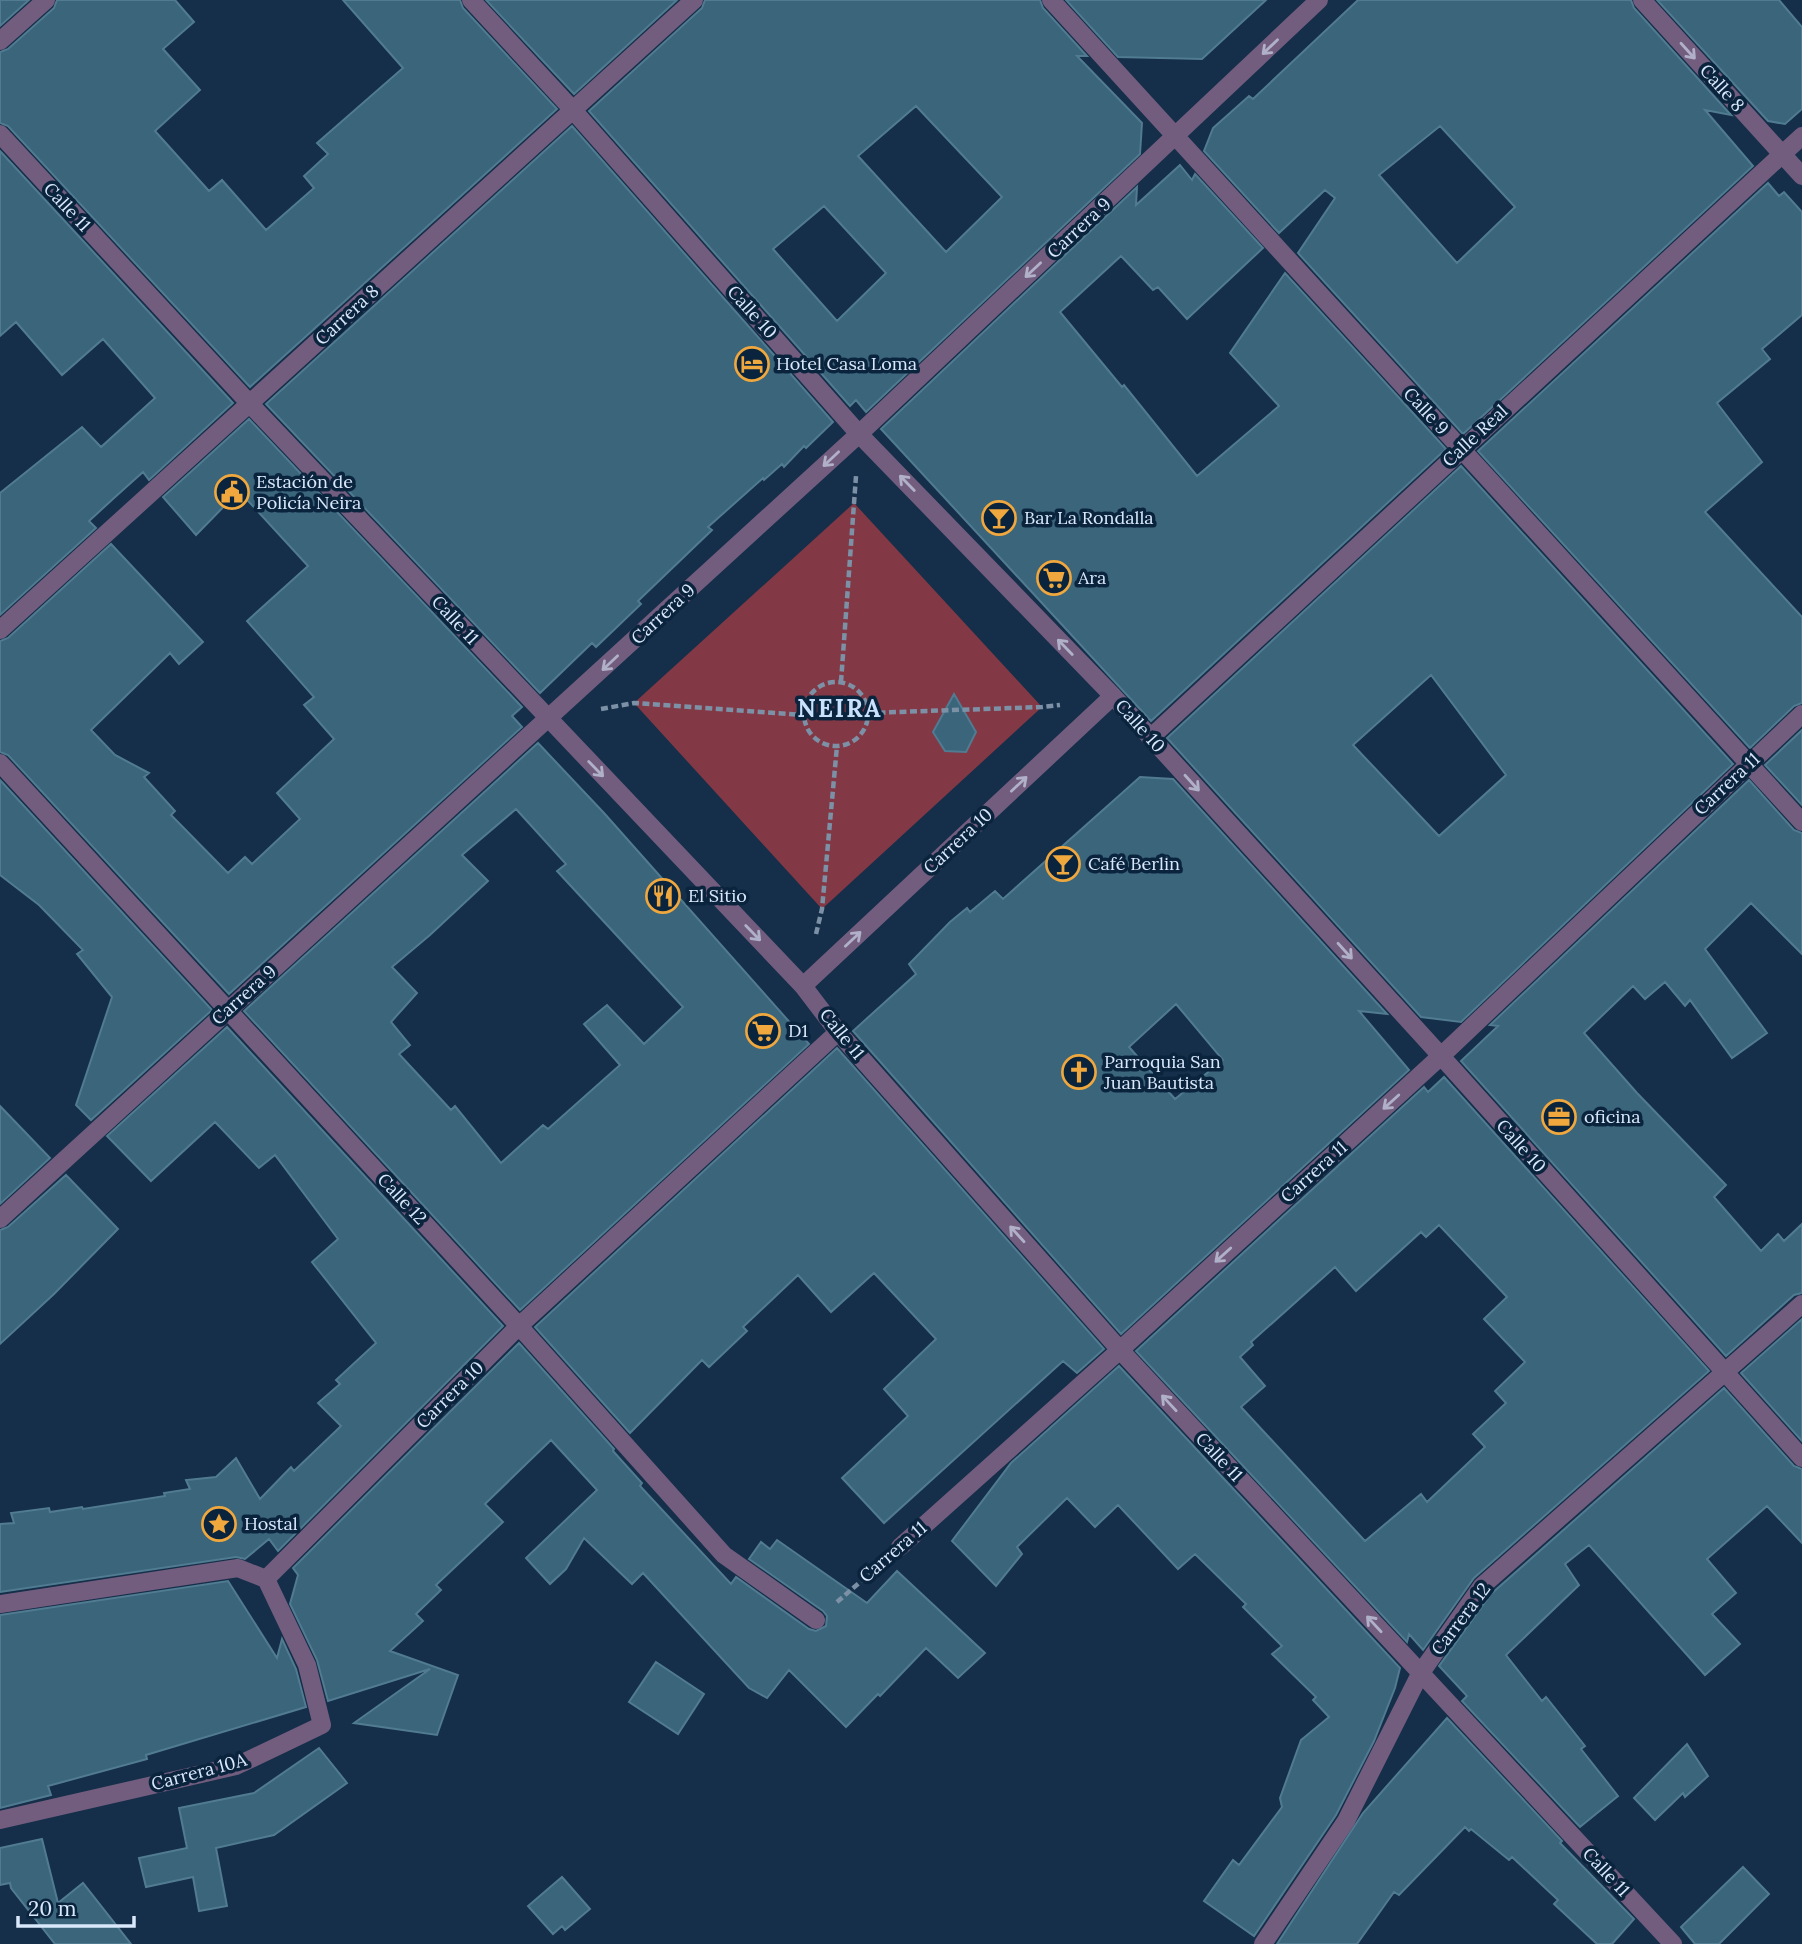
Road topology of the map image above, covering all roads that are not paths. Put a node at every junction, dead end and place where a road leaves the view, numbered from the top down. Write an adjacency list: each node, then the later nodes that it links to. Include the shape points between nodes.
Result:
1 (46, 0): 7 (street)
2 (471, 0): 8 (street, Calle 10)
3 (694, 0): 8 (street, Carrera 8)
4 (1051, 0): 11 (street, Calle 9)
5 (1320, 0): 11 (street, Carrera 9, one-way to 11)
6 (1642, 0): 12 (street, Calle 8, one-way to 12)
7 (0, 41)
8 (572, 109): 14 (street, Carrera 8); 15 (street, Calle 10)
9 (0, 134): 14 (street, Calle 11)
10 (1802, 136): 12 (street, Calle Real)
11 (1175, 138): 15 (street, Carrera 9, one-way to 15); 16 (street, Calle 9)
12 (1782, 155): 13 (street, Calle 8); 16 (street, Calle Real)
13 (1802, 176)
14 (250, 404): 17 (street, Carrera 8); 20 (street, Calle 11)
15 (859, 433): 18 (street, Calle 10, one-way to 15); 20 (street, Carrera 9, one-way to 20)
16 (1461, 449): 21 (street, Calle Real); 23 (street, Calle 9)
17 (0, 630)
18 (1113, 696): 21 (street, Calle 10); 25 (street, Carrera 10, one-way to 18)
19 (1802, 714): 23 (street, Carrera 11)
20 (548, 719): 25 (street, Calle 11, one-way to 25); 26 (street, Carrera 9)
21 (1150, 738): 28 (street, Calle 10, one-way to 28)
22 (0, 763): 26 (street, Calle 12)
23 (1748, 764): 24 (street, Calle 9); 28 (street, Carrera 11)
24 (1802, 822)
25 (803, 986): 27 (street, Calle 11)
26 (228, 1009): 29 (street, Carrera 9); 31 (street, Calle 12)
27 (838, 1032): 31 (street, Carrera 10); 32 (street, Calle 11, one-way to 27)
28 (1441, 1056): 32 (street, Carrera 11, one-way to 32); 33 (street, Calle 10)
29 (0, 1219)
30 (1802, 1304): 33 (street, Carrera 12)
31 (519, 1326): 36 (street, Carrera 10); 38 (street, Calle 12, via 724,1555)
32 (1120, 1350): 35 (street, Carrera 11); 39 (street, Calle 11, one-way to 32)
33 (1725, 1374): 34 (street, Calle 10); 39 (street, Carrera 12, via 1482,1586)
34 (1802, 1458)
35 (900, 1547)
36 (266, 1579): 37 (street, via 238,1568); 40 (street, Carrera 10A, via 307,1665 322,1725 236,1766)
37 (0, 1604)
38 (816, 1620)
39 (1420, 1674): 41 (street, Carrera 12, via 1346,1821); 42 (street, Calle 11)
40 (0, 1820)
41 (1263, 1944)
42 (1673, 1944)

